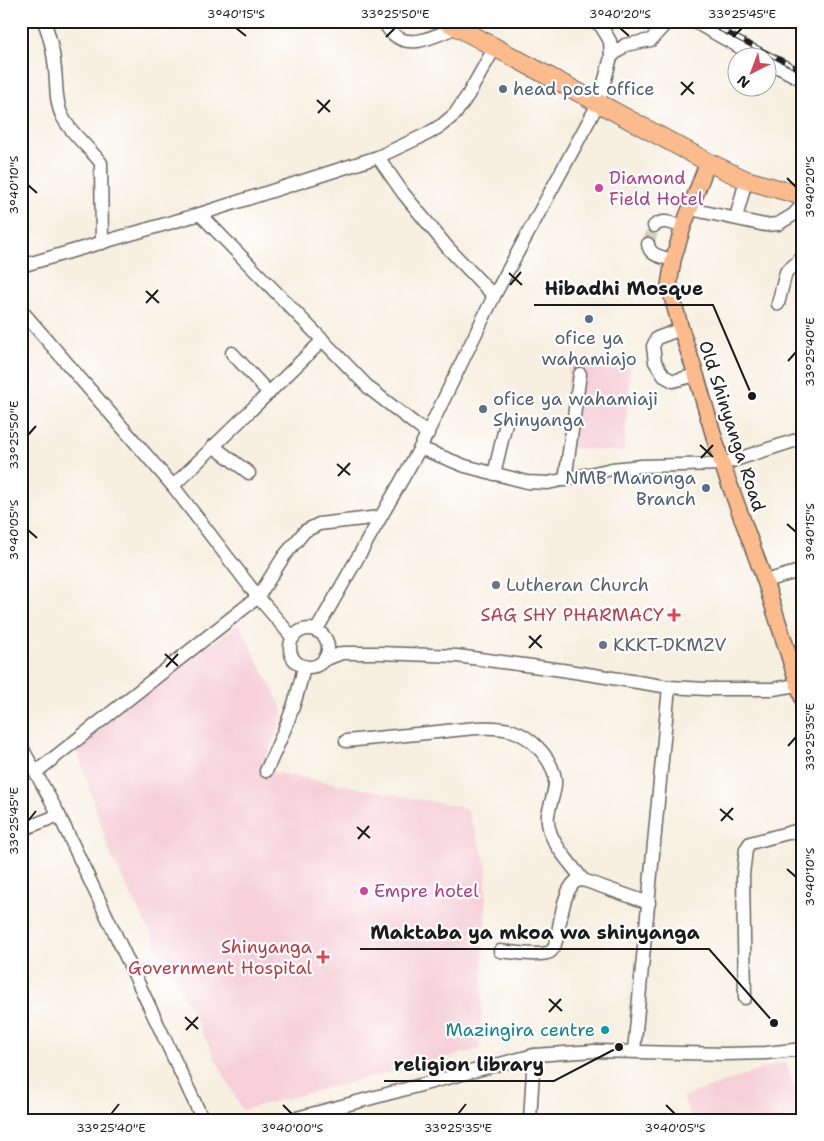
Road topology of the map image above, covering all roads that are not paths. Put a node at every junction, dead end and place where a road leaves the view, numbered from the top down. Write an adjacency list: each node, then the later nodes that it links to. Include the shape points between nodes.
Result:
1 (44, 21): 23 (street, via 52,44 56,98 62,116 101,163)
2 (385, 21): 6 (street, via 395,36 408,42 418,42)
3 (594, 21): 9 (street, via 610,41)
4 (668, 21): 9 (street, via 651,40 625,45)
5 (694, 21): 8 (street)
6 (452, 24): 7 (highway)
7 (495, 47): 12 (highway); 13 (street, via 455,114 427,134)
8 (741, 48)
9 (611, 57): 12 (street)
10 (776, 66): 11 (street)
11 (803, 80)
12 (599, 102): 14 (highway); 28 (street)
13 (378, 157): 19 (street); 28 (street, via 448,248)
14 (708, 162): 15 (highway); 18 (main road, Old Shinyanga Road)
15 (746, 180): 16 (highway); 20 (street)
16 (803, 196)
17 (803, 204): 20 (street, via 778,224 764,225)
18 (690, 209): 20 (street); 22 (main road, Old Shinyanga Road)
19 (200, 214): 23 (street); 32 (street)
20 (736, 218)
21 (654, 226): 22 (street, via 663,221)
22 (683, 227): 26 (main road, Old Shinyanga Road)
23 (102, 244): 27 (street)
24 (648, 244): 26 (street, via 651,253)
25 (803, 257): 29 (street, via 786,272)
26 (673, 260): 31 (main road, Old Shinyanga Road, via 670,286)
27 (21, 266)
28 (494, 296): 38 (street)
29 (778, 304)
30 (21, 310): 46 (street)
31 (681, 329): 35 (main road, Old Shinyanga Road); 35 (street, via 657,338 653,346 655,362 664,376 673,381)
32 (323, 340): 36 (street); 38 (street, via 370,390)
33 (232, 353): 36 (street)
34 (580, 374): 45 (street)
35 (696, 375): 42 (main road, Old Shinyanga Road)
36 (269, 393): 40 (street)
37 (506, 423): 44 (street)
38 (428, 434): 41 (street)
39 (803, 438): 42 (street)
40 (214, 446): 43 (street); 46 (street)
41 (420, 448): 44 (street); 47 (street)
42 (722, 464): 45 (street, via 640,466); 49 (main road, Old Shinyanga Road)
43 (249, 473)
44 (494, 474): 45 (street, via 526,482)
45 (565, 480)
46 (173, 486): 50 (street)
47 (380, 517): 50 (street, via 319,524 305,531 284,556); 51 (street)
48 (803, 570): 49 (street)
49 (765, 581): 55 (main road, Old Shinyanga Road)
50 (258, 597): 52 (street); 61 (street)
51 (316, 631): 52 (street, via 303,630); 53 (street, via 324,636 327,644)
52 (293, 638): 54 (street, via 292,656)
53 (324, 660): 54 (street, via 315,666); 56 (street, via 342,654 457,656)
54 (304, 666): 60 (street, via 292,711)
55 (800, 685): 56 (street, via 708,690); 57 (main road, Old Shinyanga Road)
56 (669, 687): 66 (street)
57 (803, 700)
58 (346, 742): 65 (street, via 495,728 524,736 552,767 555,782 548,814 549,831)
59 (21, 746): 61 (street)
60 (266, 771)
61 (36, 772): 62 (street)
62 (59, 815): 64 (street); 72 (street)
63 (803, 829): 68 (street, via 750,844 746,848 743,875)
64 (21, 830)
65 (583, 880): 66 (street); 67 (street, via 576,881 568,889 552,950 536,954)
66 (649, 904): 70 (street)
67 (500, 951)
68 (744, 998)
69 (803, 1049): 70 (street, via 726,1054)
70 (634, 1051): 71 (street)
71 (534, 1055): 73 (street); 74 (street)
72 (203, 1120)
73 (289, 1120)
74 (530, 1120)

